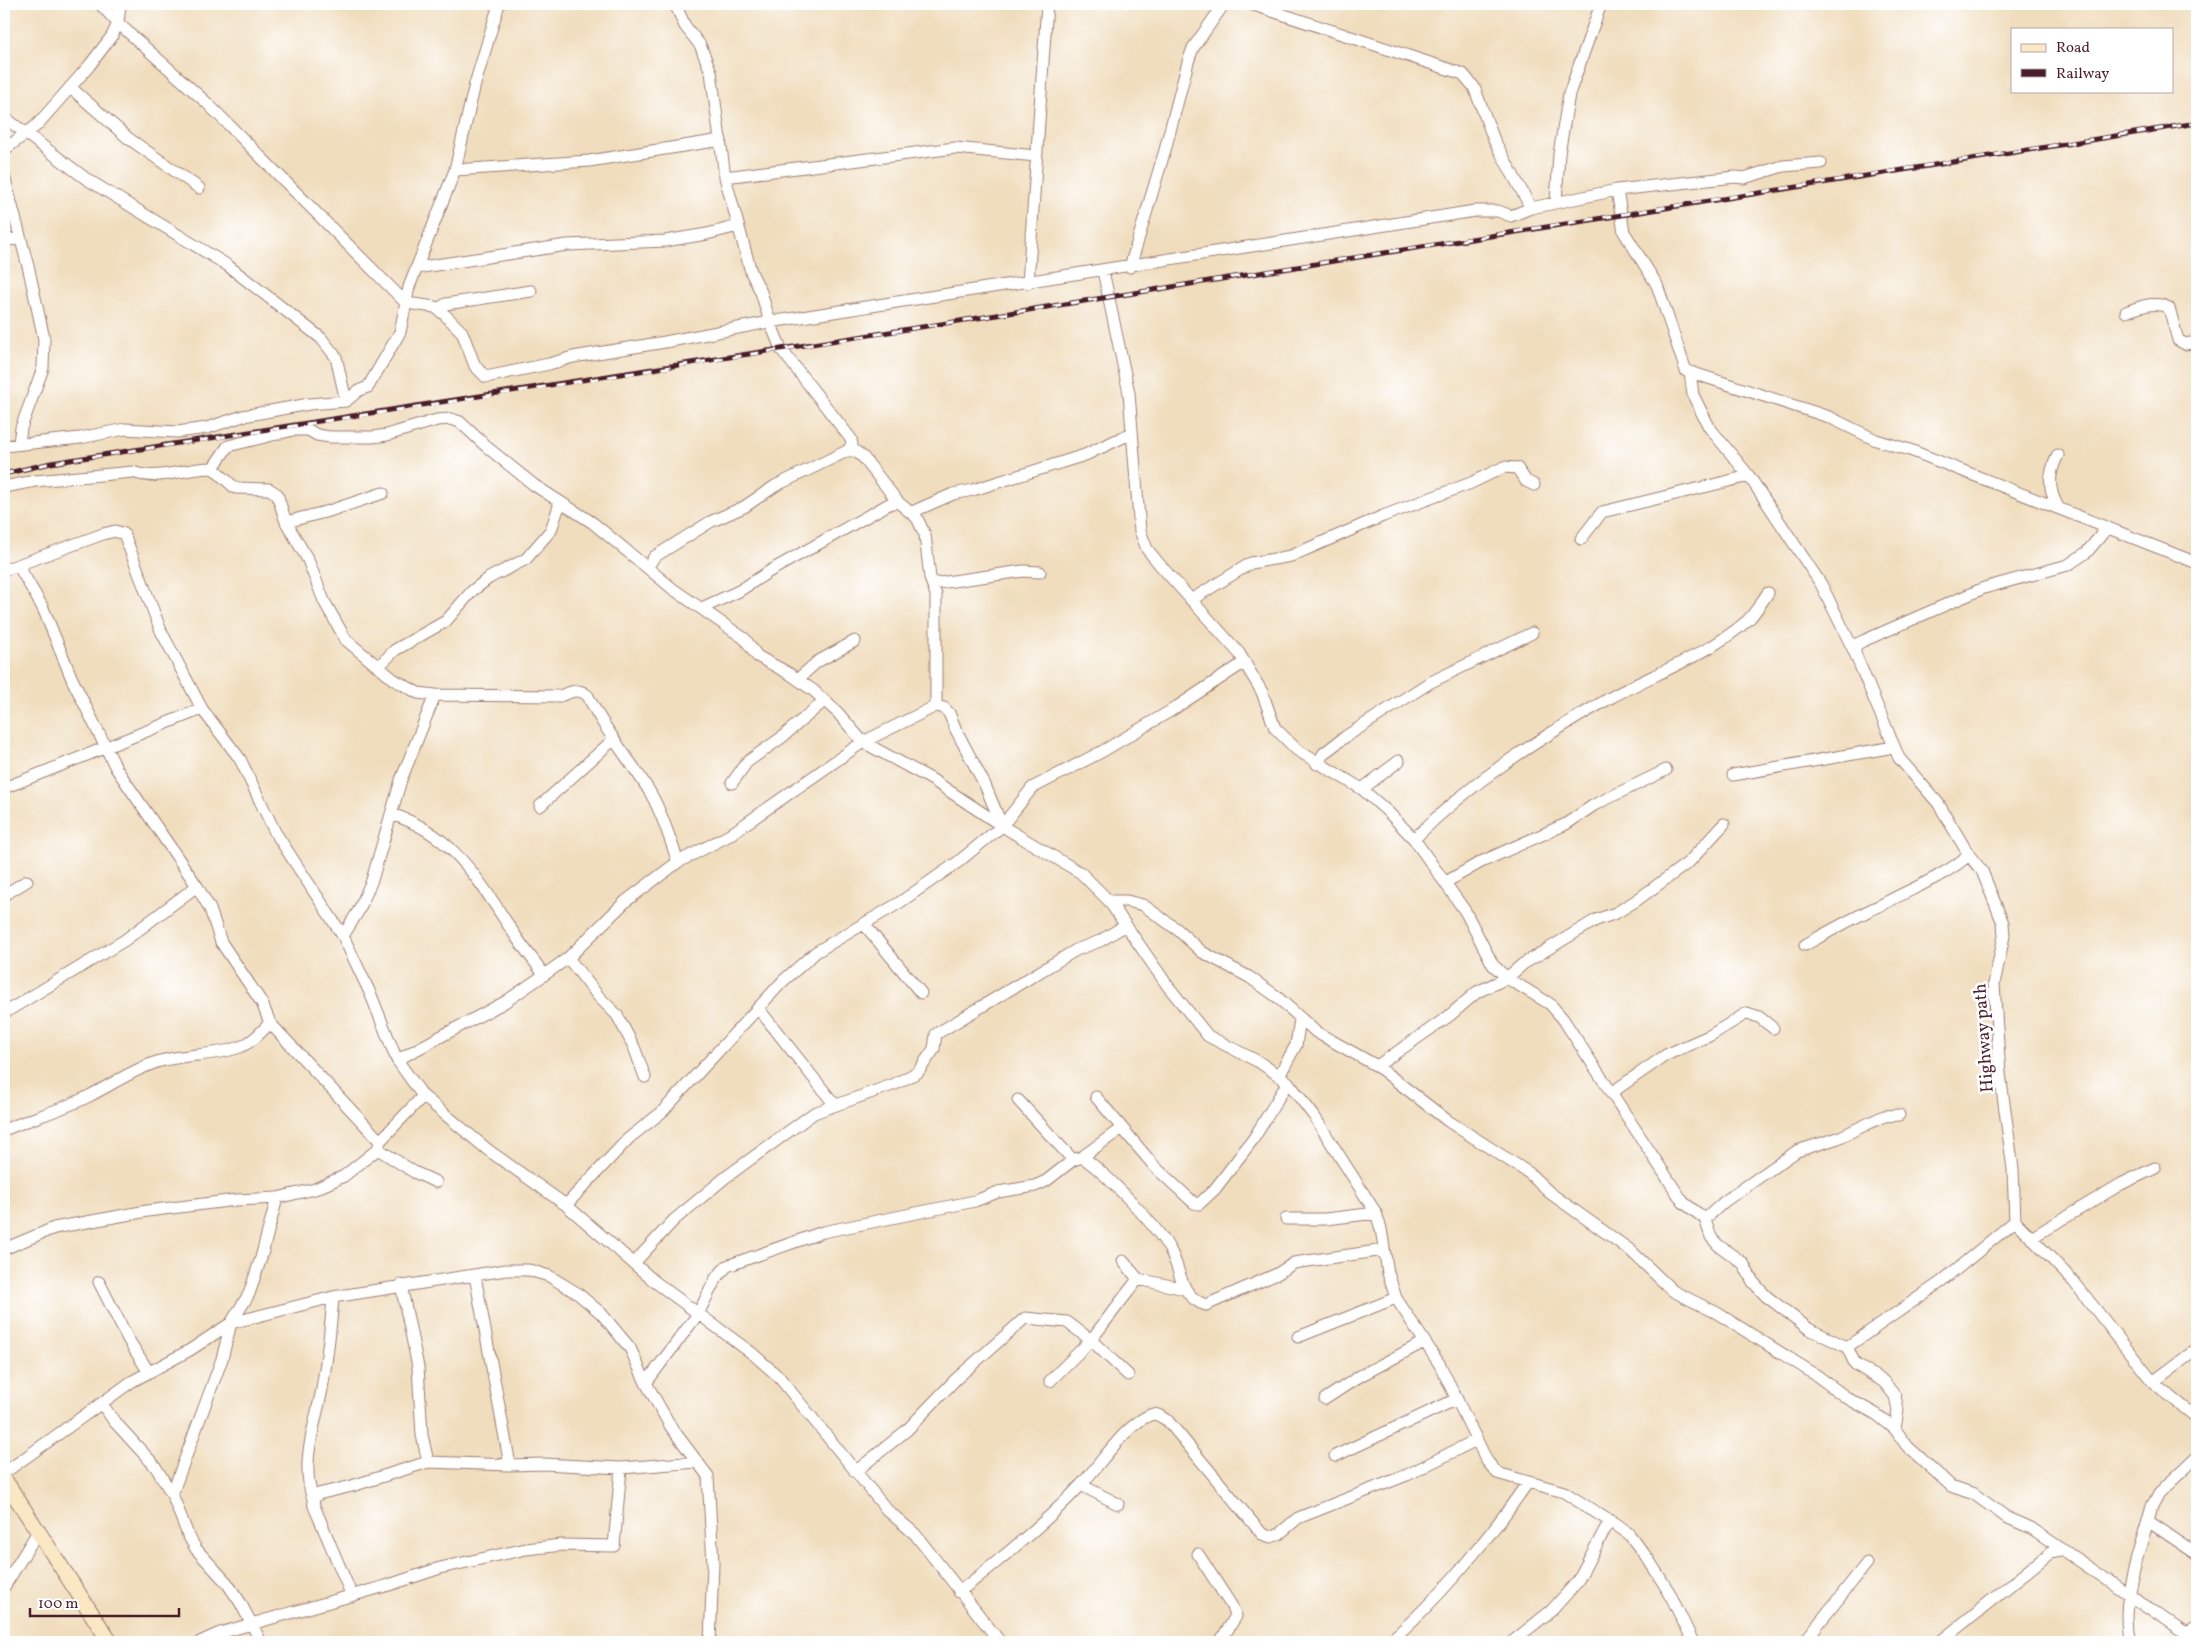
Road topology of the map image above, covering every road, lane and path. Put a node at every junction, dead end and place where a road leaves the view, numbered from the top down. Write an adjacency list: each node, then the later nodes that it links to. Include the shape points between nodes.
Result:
1 (100, 4): 9 (street)
2 (120, 4): 9 (street)
3 (495, 4): 17 (street)
4 (675, 4): 13 (street, via 685,26 700,45 710,72)
5 (1047, 4): 15 (street)
6 (1224, 4): 27 (street, via 1193,48)
7 (1250, 4): 23 (street, via 1463,74 1474,87 1494,140)
8 (1601, 4): 22 (street, via 1569,94 1559,154)
9 (118, 23): 10 (street, via 106,44); 32 (street, via 207,103)
10 (70, 87): 12 (street); 20 (street, via 128,138)
11 (4, 117): 12 (street)
12 (26, 133): 14 (street); 38 (street, via 85,178 227,265 321,338 336,357)
13 (721, 140): 17 (street, via 589,161); 19 (street)
14 (4, 150)
15 (1036, 156): 19 (street, via 955,148); 30 (street)
16 (1820, 163): 21 (street, via 1782,166 1744,178)
17 (455, 170): 28 (street)
18 (4, 176): 25 (street)
19 (724, 177): 24 (street)
20 (199, 188)
21 (1617, 190): 22 (street); 37 (street, Highway path, via 1624,232 1657,285 1686,371)
22 (1556, 202): 23 (street)
23 (1531, 208): 27 (street, via 1511,216 1498,211 1475,211)
24 (738, 226): 28 (street, via 665,241 567,245); 35 (street)
25 (20, 239): 26 (street); 40 (street, via 44,339 43,368 21,428)
26 (4, 240)
27 (1130, 267): 29 (street)
28 (416, 268): 32 (street)
29 (1104, 271): 30 (street); 39 (street, via 1129,393)
30 (1028, 282): 35 (street)
31 (530, 291): 33 (street, via 446,304)
32 (406, 303): 33 (street); 38 (street, via 393,347 368,387)
33 (438, 309): 35 (street, via 462,332 475,366 486,377 573,356)
34 (2126, 312): 36 (street, via 2161,304 2169,308 2178,340 2185,344)
35 (770, 322): 42 (street, via 781,349 852,438 852,445)
36 (2197, 342)
37 (1690, 372): 45 (street, Highway path, via 1693,395 1709,427); 51 (street, via 1830,417 1876,440)
38 (346, 401): 40 (street, via 243,416 207,428 177,432 125,429 80,438)
39 (1132, 433): 52 (street, via 1085,455 953,494); 63 (street, via 1140,531 1147,549)
40 (19, 443): 41 (street)
41 (4, 446)
42 (847, 451): 49 (street, via 855,451 863,457); 58 (street, via 710,522 654,557)
43 (2058, 455): 51 (street, via 2050,485)
44 (213, 468): 47 (street, via 143,476 133,472 35,480); 50 (street, via 228,446 283,431 308,430 330,437 373,437 451,419 467,427 488,448); 53 (street, via 235,488 269,489 277,494)
45 (1749, 476): 55 (street, via 1602,512); 67 (street, Highway path, via 1821,584)
46 (1534, 485): 63 (street, via 1517,468 1504,467 1290,556 1251,563)
47 (4, 487)
48 (383, 493): 53 (street)
49 (898, 502): 52 (street); 64 (street, via 889,504 739,591)
50 (560, 503): 58 (street, via 593,523); 69 (street, via 551,530 526,559 478,587 446,621 395,650)
51 (2058, 507): 54 (street)
52 (912, 512): 61 (street, via 925,535)
53 (286, 522): 69 (street, via 346,640)
54 (2107, 528): 56 (street); 67 (street, via 2087,552 2068,565 1984,588 1863,640)
55 (1581, 539)
56 (2197, 563)
57 (18, 565): 59 (street); 74 (street, via 103,534 115,531 124,534 161,631); 78 (street, via 43,608)
58 (648, 567): 64 (street)
59 (4, 570)
60 (1040, 572): 61 (street)
61 (932, 584): 73 (street, via 936,595)
62 (1768, 592): 90 (street, via 1749,619 1726,636 1612,697 1504,762)
63 (1191, 600): 68 (street)
64 (702, 608): 70 (street, via 744,639 757,656)
65 (1532, 634): 80 (street, via 1429,683 1345,737 1324,753)
66 (855, 641): 70 (street, via 817,662)
67 (1854, 651): 77 (street, Highway path)
68 (1245, 662): 80 (street, via 1262,692 1275,728); 89 (street, via 1103,752 1032,788)
69 (378, 667): 71 (street, via 418,693)
70 (798, 679): 72 (street)
71 (434, 695): 75 (street, via 560,696 582,690); 87 (street)
72 (824, 700): 76 (street); 83 (street, via 781,738 747,762)
73 (936, 706): 76 (street); 89 (street, via 950,713)
74 (202, 709): 78 (street); 100 (street, via 240,759 275,832)
75 (613, 740): 86 (street); 92 (street, via 652,796)
76 (864, 742): 89 (street, via 931,779); 92 (street, via 728,836)
77 (1892, 745): 82 (street); 91 (street, Highway path, via 1899,758 1938,803)
78 (104, 746): 84 (street); 95 (street, via 128,790)
79 (1399, 761): 85 (street)
80 (1317, 764): 85 (street)
81 (1666, 770): 94 (street, via 1594,805 1566,824 1481,862)
82 (1733, 775)
83 (732, 783)
84 (4, 788)
85 (1362, 789): 90 (street)
86 (540, 806)
87 (391, 814): 100 (street, via 372,880); 103 (street, via 410,819 465,862)
88 (1724, 824): 104 (street, via 1689,862 1637,900 1544,951)
89 (1002, 826): 97 (street, via 1081,873); 98 (street, via 958,862)
90 (1414, 839): 94 (street)
91 (1969, 854): 101 (street, via 1951,870 1928,883); 132 (street, Highway path, via 1982,871 2003,923 1994,984 2000,1074 2013,1169)
92 (678, 862): 102 (street, via 626,900)
93 (27, 881): 96 (street)
94 (1446, 882): 104 (street, via 1493,965)
95 (197, 886): 107 (street, via 125,940); 109 (street, via 210,909 221,942 262,1003)
96 (4, 895)
97 (1110, 901): 99 (street); 108 (street, via 1127,900 1143,905 1202,952 1249,976)
98 (864, 924): 105 (street); 106 (street, via 816,952)
99 (1126, 925): 114 (street, via 1167,986 1208,1036); 119 (street, via 1100,941 1076,950 936,1034 934,1049 927,1061 910,1078)
100 (343, 936): 111 (street)
101 (1805, 945)
102 (568, 958): 103 (street); 113 (street, via 617,1015)
103 (544, 975): 111 (street, via 505,1002)
104 (1507, 978): 112 (street, via 1477,992 1449,1016); 115 (street, via 1550,1004)
105 (922, 993)
106 (758, 1008): 119 (street); 128 (street, via 662,1112 629,1138)
107 (4, 1013)
108 (1300, 1018): 112 (street, via 1316,1032); 114 (street, via 1296,1045)
109 (270, 1023): 122 (street, via 242,1046 154,1063 79,1100); 123 (street)
110 (1773, 1028): 115 (street, via 1759,1016 1747,1013 1711,1035 1666,1055)
111 (397, 1060): 116 (street)
112 (1377, 1066): 161 (street, via 1448,1121 1529,1173 1550,1193 1630,1250 1674,1291 1717,1313)
113 (645, 1077)
114 (1284, 1079): 121 (street, via 1254,1138 1199,1204 1155,1167); 129 (street, via 1335,1146)
115 (1612, 1093): 131 (street, via 1683,1202)
116 (423, 1096): 123 (street); 128 (street, via 488,1150)
117 (1096, 1097): 121 (street)
118 (1018, 1100): 124 (street)
119 (835, 1105): 137 (street, via 814,1113 726,1177 674,1220)
120 (1899, 1115): 131 (street, via 1884,1116 1838,1138 1797,1151 1725,1201)
121 (1122, 1128): 124 (street)
122 (4, 1130)
123 (379, 1145): 126 (street, via 414,1172); 127 (street, via 344,1176 328,1185)
124 (1077, 1158): 142 (street, via 1114,1185 1157,1232 1170,1249); 145 (street, via 1035,1186 823,1232 741,1260 728,1266 716,1278)
125 (2155, 1168): 133 (street, via 2121,1184)
126 (436, 1182)
127 (277, 1198): 134 (street, via 147,1211 54,1228); 146 (street, via 249,1294)
128 (566, 1205): 137 (street)
129 (1376, 1213): 130 (street, via 1326,1219); 135 (street)
130 (1286, 1219)
131 (1705, 1219): 150 (street, via 1714,1241 1743,1263 1753,1282 1766,1296 1809,1329)
132 (2015, 1222): 133 (street); 150 (street, via 1941,1282)
133 (2031, 1238): 155 (street, via 2074,1282)
134 (5, 1245)
135 (1384, 1250): 142 (street, via 1294,1263 1277,1274 1206,1305 1194,1302); 144 (street)
136 (1123, 1262): 139 (street)
137 (634, 1263): 145 (street)
138 (475, 1276): 141 (street); 156 (street, via 506,1270 529,1270 550,1276 601,1313 630,1348); 167 (street)
139 (1138, 1278): 142 (street); 148 (street)
140 (99, 1282): 152 (street)
141 (402, 1285): 143 (street); 165 (street, via 418,1367 422,1435)
142 (1185, 1289)
143 (333, 1297): 146 (street); 175 (street, via 324,1372 307,1464 307,1483)
144 (1396, 1298): 147 (street); 149 (street)
145 (698, 1314): 156 (street); 169 (street, via 780,1377)
146 (231, 1322): 152 (street, via 190,1350); 174 (street, via 222,1359)
147 (1298, 1337)
148 (1091, 1340): 153 (street); 154 (street); 169 (street, via 1067,1322 1024,1318 956,1379 907,1430)
149 (1424, 1342): 157 (street); 158 (street)
150 (1846, 1347): 161 (street, via 1855,1364 1884,1382 1894,1396 1898,1410)
151 (2197, 1349): 155 (street)
152 (148, 1371): 159 (street)
153 (1128, 1375)
154 (1050, 1381)
155 (2153, 1382): 160 (street)
156 (646, 1383): 166 (street, via 671,1427)
157 (1325, 1399)
158 (1457, 1399): 162 (street); 163 (street)
159 (102, 1404): 170 (street); 174 (street, via 155,1466)
160 (2197, 1418)
161 (1895, 1429): 180 (street, via 1907,1446 1951,1486 1974,1494 2006,1516 2031,1528)
162 (1476, 1440): 172 (street, via 1497,1473); 173 (street, via 1407,1475 1298,1518 1271,1537 1262,1534 1174,1428 1158,1414 1151,1415 1129,1430)
163 (1335, 1456)
164 (2197, 1457): 178 (street, via 2159,1493)
165 (428, 1462): 167 (street); 175 (street, via 318,1494)
166 (697, 1462): 168 (street); 195 (street, via 708,1476 713,1564)
167 (510, 1465): 168 (street)
168 (621, 1468): 187 (street, via 614,1546 526,1549 440,1568)
169 (855, 1472): 185 (street, via 887,1510 915,1534)
170 (4, 1473)
171 (4, 1478): 179 (main road)
172 (1528, 1482): 177 (street, via 1564,1492); 198 (street, via 1452,1577)
173 (1081, 1485): 176 (street); 185 (street, via 1026,1539)
174 (172, 1494): 188 (street, via 196,1549 227,1582)
175 (313, 1499): 187 (street)
176 (1118, 1504)
177 (1610, 1520): 199 (street, via 1577,1582 1552,1610); 200 (street, via 1628,1533 1648,1559)
178 (2148, 1521): 182 (street); 186 (street)
179 (39, 1530): 184 (street); 192 (main road)
180 (2061, 1551): 186 (street); 191 (street, via 2050,1553)
181 (1198, 1554): 197 (street, via 1236,1616)
182 (2197, 1554)
183 (1867, 1563): 201 (street)
184 (4, 1586)
185 (959, 1592): 196 (street)
186 (2128, 1594): 190 (street); 202 (street, via 2126,1626)
187 (352, 1596): 188 (street)
188 (250, 1624): 193 (street); 194 (street)
189 (2197, 1626): 190 (street)
190 (2185, 1633): 203 (street)
191 (1941, 1641)
192 (110, 1642)
193 (200, 1642)
194 (261, 1642)
195 (710, 1642)
196 (1000, 1642)
197 (1220, 1642)
198 (1390, 1642)
199 (1512, 1642)
200 (1693, 1642)
201 (1804, 1642)
202 (2130, 1642)
203 (2194, 1642)

